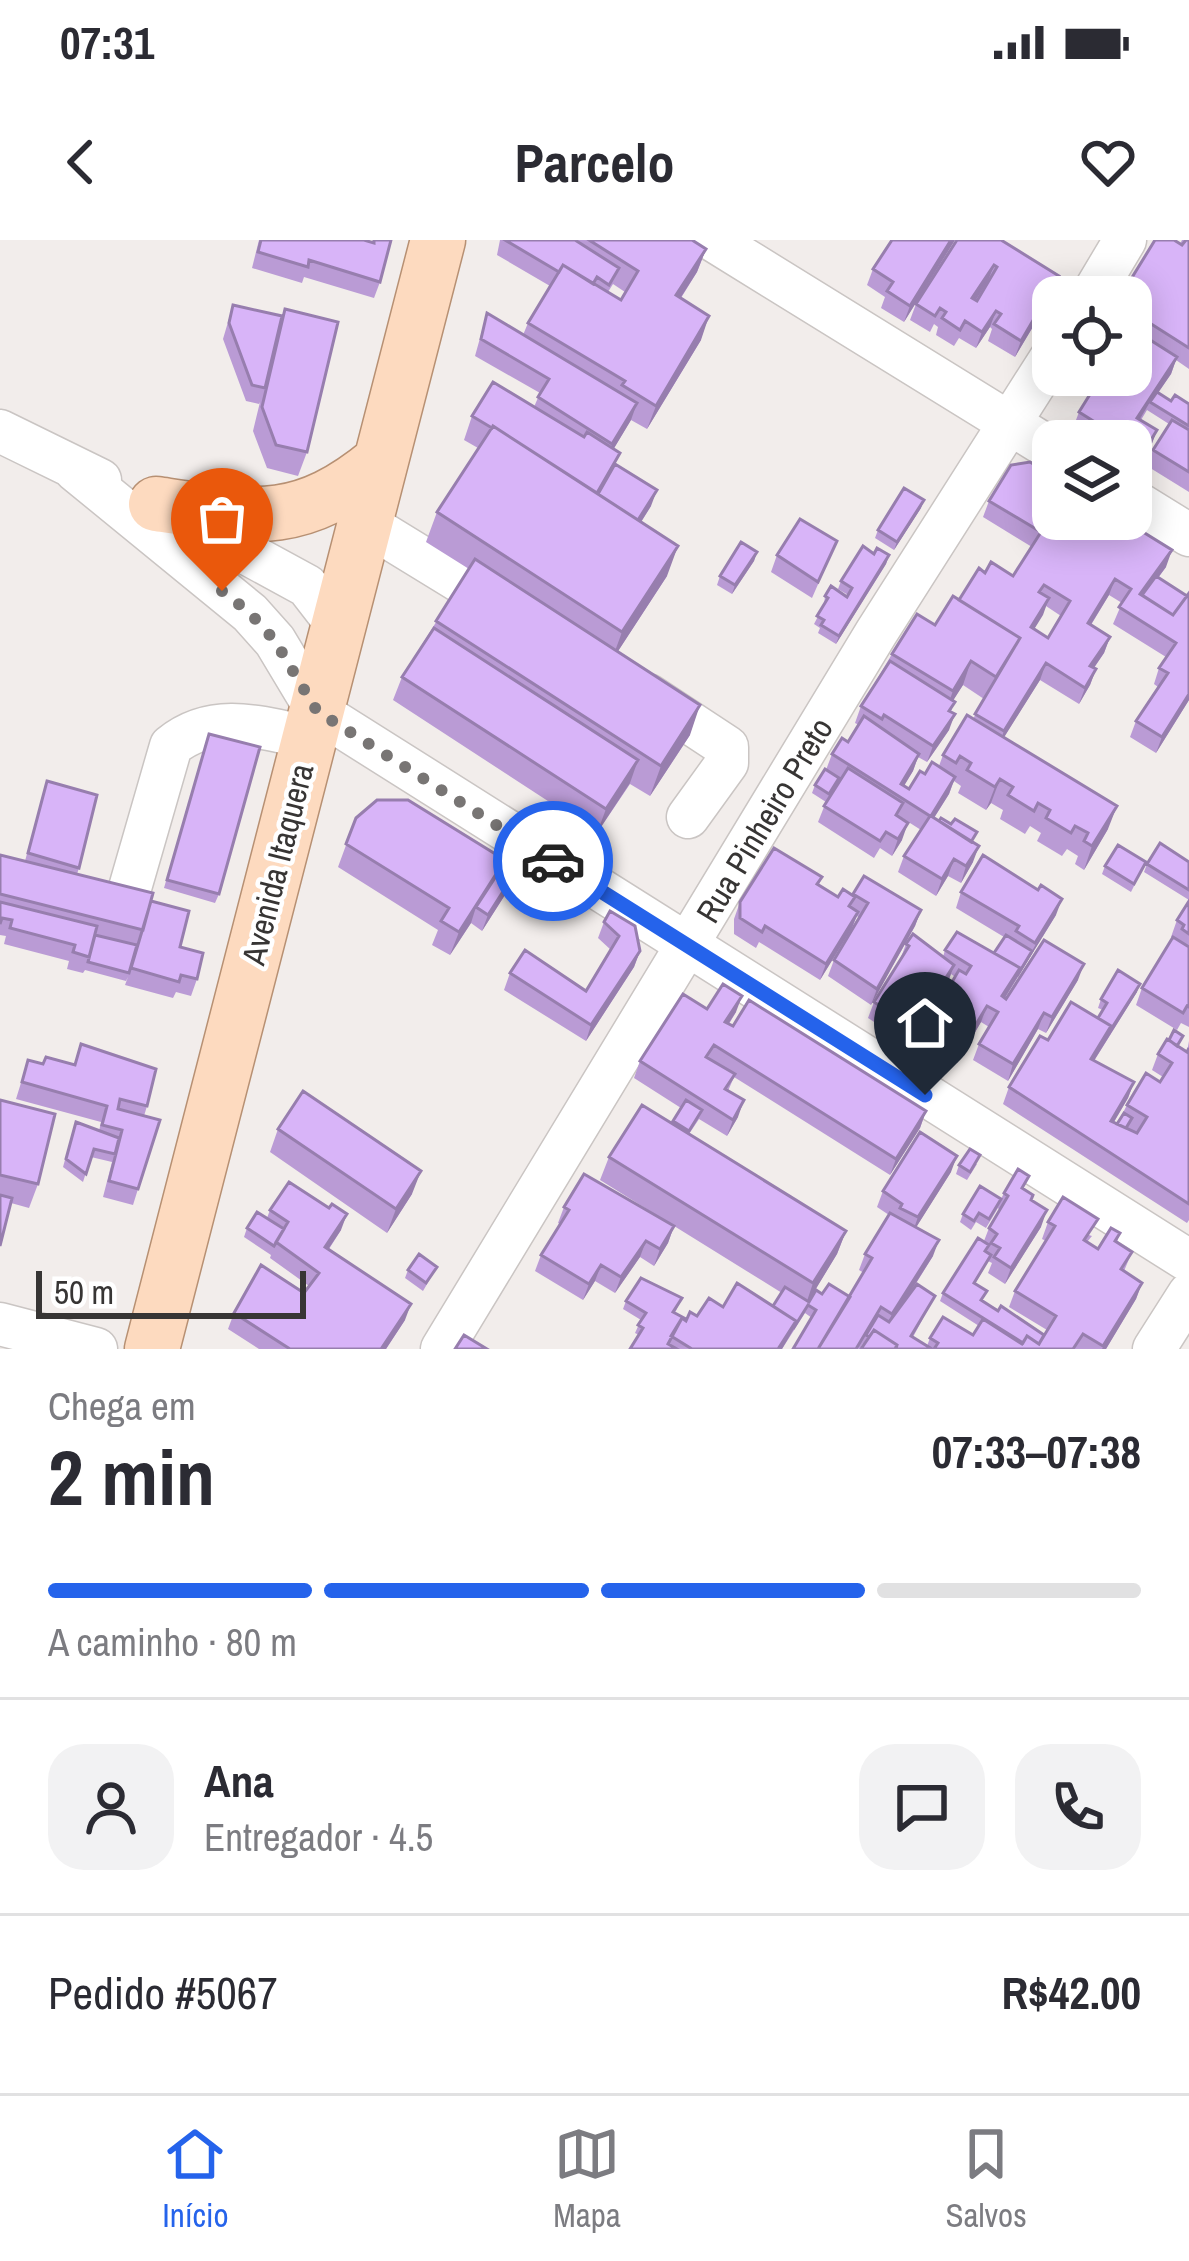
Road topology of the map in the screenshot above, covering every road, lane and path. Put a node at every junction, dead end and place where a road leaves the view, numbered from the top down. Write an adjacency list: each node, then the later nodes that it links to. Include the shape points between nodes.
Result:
1 (438, 240): 9 (main road, Avenida Itaquera)
2 (713, 240): 6 (street)
3 (1125, 240): 4 (street)
4 (1104, 276)
5 (1032, 387): 6 (street, Rua Pinheiro Preto)
6 (1009, 423): 8 (street); 21 (street, Rua Pinheiro Preto)
7 (0, 431): 10 (street)
8 (1032, 437)
9 (380, 462): 11 (main road, via 304,510 265,516); 13 (main road, Avenida Itaquera)
10 (75, 470): 11 (street); 18 (street, via 250,613 275,641)
11 (156, 504): 15 (street, via 307,586)
12 (1152, 512): 14 (street)
13 (365, 523): 15 (main road, Avenida Itaquera); 16 (street)
14 (1189, 536)
15 (338, 626): 18 (main road, Avenida Itaquera)
16 (543, 632)
17 (622, 680): 19 (street, via 727,747 727,763)
18 (313, 725): 20 (street, via 204,726 171,746); 21 (street); 25 (main road, Avenida Itaquera)
19 (688, 817)
20 (130, 888)
21 (689, 946): 22 (street); 27 (street, Rua Pinheiro Preto)
22 (1189, 1261)
23 (1189, 1294): 28 (street)
24 (2, 1332): 26 (street)
25 (164, 1344)
26 (97, 1349)
27 (442, 1349)
28 (1154, 1349)

